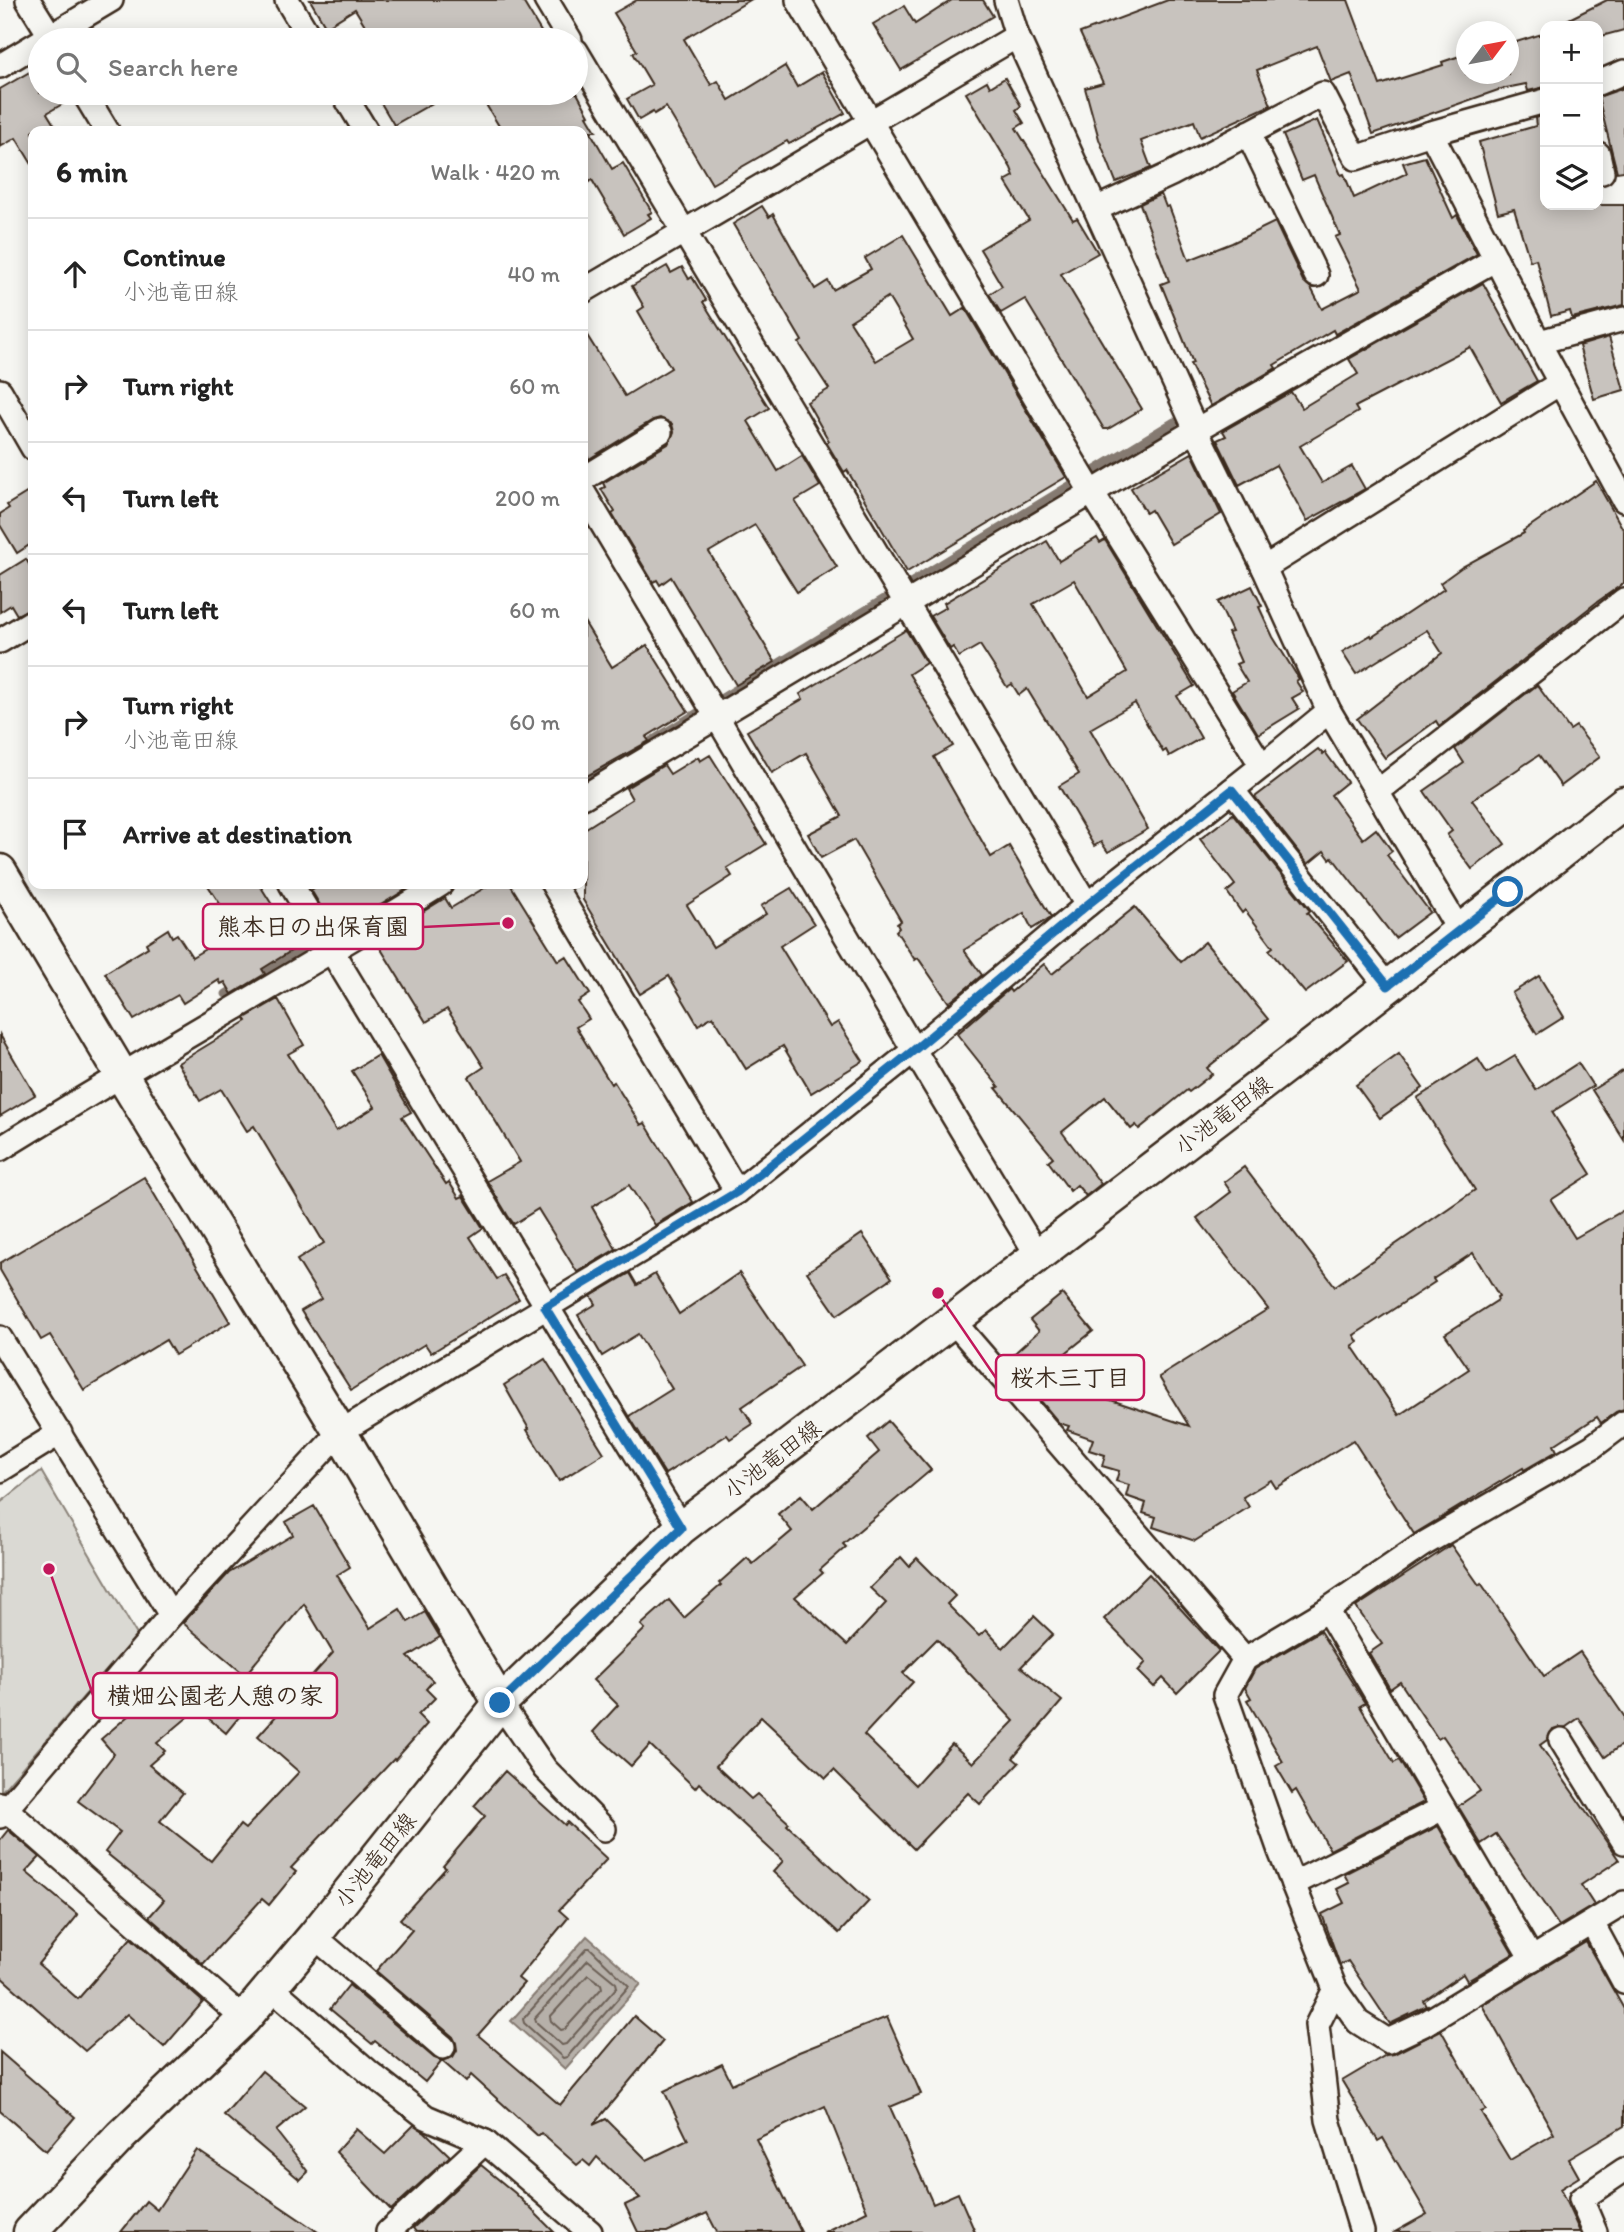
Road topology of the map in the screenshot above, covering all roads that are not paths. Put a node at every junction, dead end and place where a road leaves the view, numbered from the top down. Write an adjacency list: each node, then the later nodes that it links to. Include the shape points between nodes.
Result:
1 (28, 0): 7 (street)
2 (111, 0): 8 (street)
3 (287, 0): 9 (street)
4 (546, 0): 10 (street)
5 (798, 0): 20 (street)
6 (1006, 0): 11 (street)
7 (41, 28)
8 (66, 28)
9 (304, 28)
10 (563, 28)
11 (1017, 36): 20 (street); 25 (street)
12 (28, 51): 13 (street)
13 (0, 66)
14 (588, 71): 26 (street)
15 (1624, 72): 16 (street)
16 (1603, 81)
17 (1540, 102): 24 (street)
18 (91, 105): 21 (street)
19 (350, 105): 22 (street)
20 (870, 121): 26 (street); 38 (street)
21 (104, 126)
22 (363, 126)
23 (1248, 133): 24 (street, via 1323,94 1356,158); 25 (street); 28 (street)
24 (1431, 133): 27 (street)
25 (1096, 209): 34 (street)
26 (684, 233): 29 (street); 43 (street)
27 (1496, 260): 31 (street); 34 (street)
28 (1316, 275)
29 (588, 288)
30 (1624, 318): 31 (street)
31 (1539, 342): 32 (street)
32 (1560, 383): 40 (street); 41 (street)
33 (0, 391): 36 (street)
34 (1196, 430): 38 (street); 41 (street)
35 (660, 432): 37 (street)
36 (28, 439)
37 (588, 476)
38 (1092, 493): 43 (street); 48 (street)
39 (588, 500): 47 (street)
40 (1624, 500)
41 (1264, 568): 46 (street)
42 (1624, 600): 50 (street)
43 (905, 604): 47 (street); 57 (street)
44 (28, 624): 45 (street)
45 (0, 641)
46 (1329, 711): 48 (street); 50 (street)
47 (719, 717): 51 (street); 61 (street)
48 (1262, 766): 49 (street)
49 (1232, 790): 57 (street); 60 (street)
50 (1377, 792): 58 (street)
51 (588, 794)
52 (1624, 803): 58 (main road, 小池竜田線)
53 (0, 870): 62 (main road)
54 (294, 889): 59 (street)
55 (433, 889): 59 (street)
56 (556, 889): 64 (street)
57 (1087, 905): 61 (street)
58 (1459, 930): 60 (main road, 小池竜田線)
59 (331, 953): 62 (street); 66 (street)
60 (1388, 986): 65 (main road, 小池竜田線)
61 (913, 1051): 64 (street); 65 (street)
62 (121, 1074): 63 (street); 70 (main road)
63 (0, 1149)
64 (737, 1192): 66 (street)
65 (1038, 1256): 67 (main road, 小池竜田線)
66 (545, 1307): 70 (street); 73 (street)
67 (953, 1321): 73 (main road, 小池竜田線); 76 (street)
68 (0, 1338): 71 (street)
69 (1624, 1423): 74 (street, via 1592,1447 1422,1545)
70 (340, 1432): 75 (street); 77 (main road)
71 (60, 1433): 72 (street); 75 (street)
72 (0, 1470)
73 (681, 1528): 77 (main road, 小池竜田線)
74 (1327, 1610): 76 (street); 79 (street)
75 (171, 1615): 80 (street)
76 (1245, 1658): 83 (street, via 1225,1695)
77 (500, 1703): 81 (street, via 545,1769); 86 (main road, 小池竜田線)
78 (1561, 1740): 82 (street)
79 (1443, 1808): 83 (street); 87 (street)
80 (2, 1810): 91 (street)
81 (604, 1829)
82 (1624, 1842)
83 (1293, 1884): 90 (street)
84 (1624, 1903): 85 (street)
85 (1591, 1923): 87 (street); 88 (street)
86 (314, 1936): 89 (main road, 小池竜田線); 92 (street)
87 (1532, 1959): 90 (street, via 1424,2025 1388,2041 1358,2022)
88 (1624, 1982)
89 (271, 1987): 91 (main road, 小池竜田線); 93 (street, via 426,2118)
90 (1335, 1989): 98 (street, via 1317,2025 1328,2120)
91 (244, 2019): 95 (main road, 小池竜田線, via 121,2136)
92 (443, 2046)
93 (485, 2142): 96 (street); 97 (street)
94 (1624, 2170): 99 (street, via 1581,2199)
95 (30, 2232)
96 (388, 2232)
97 (590, 2232)
98 (1362, 2232)
99 (1595, 2232)

